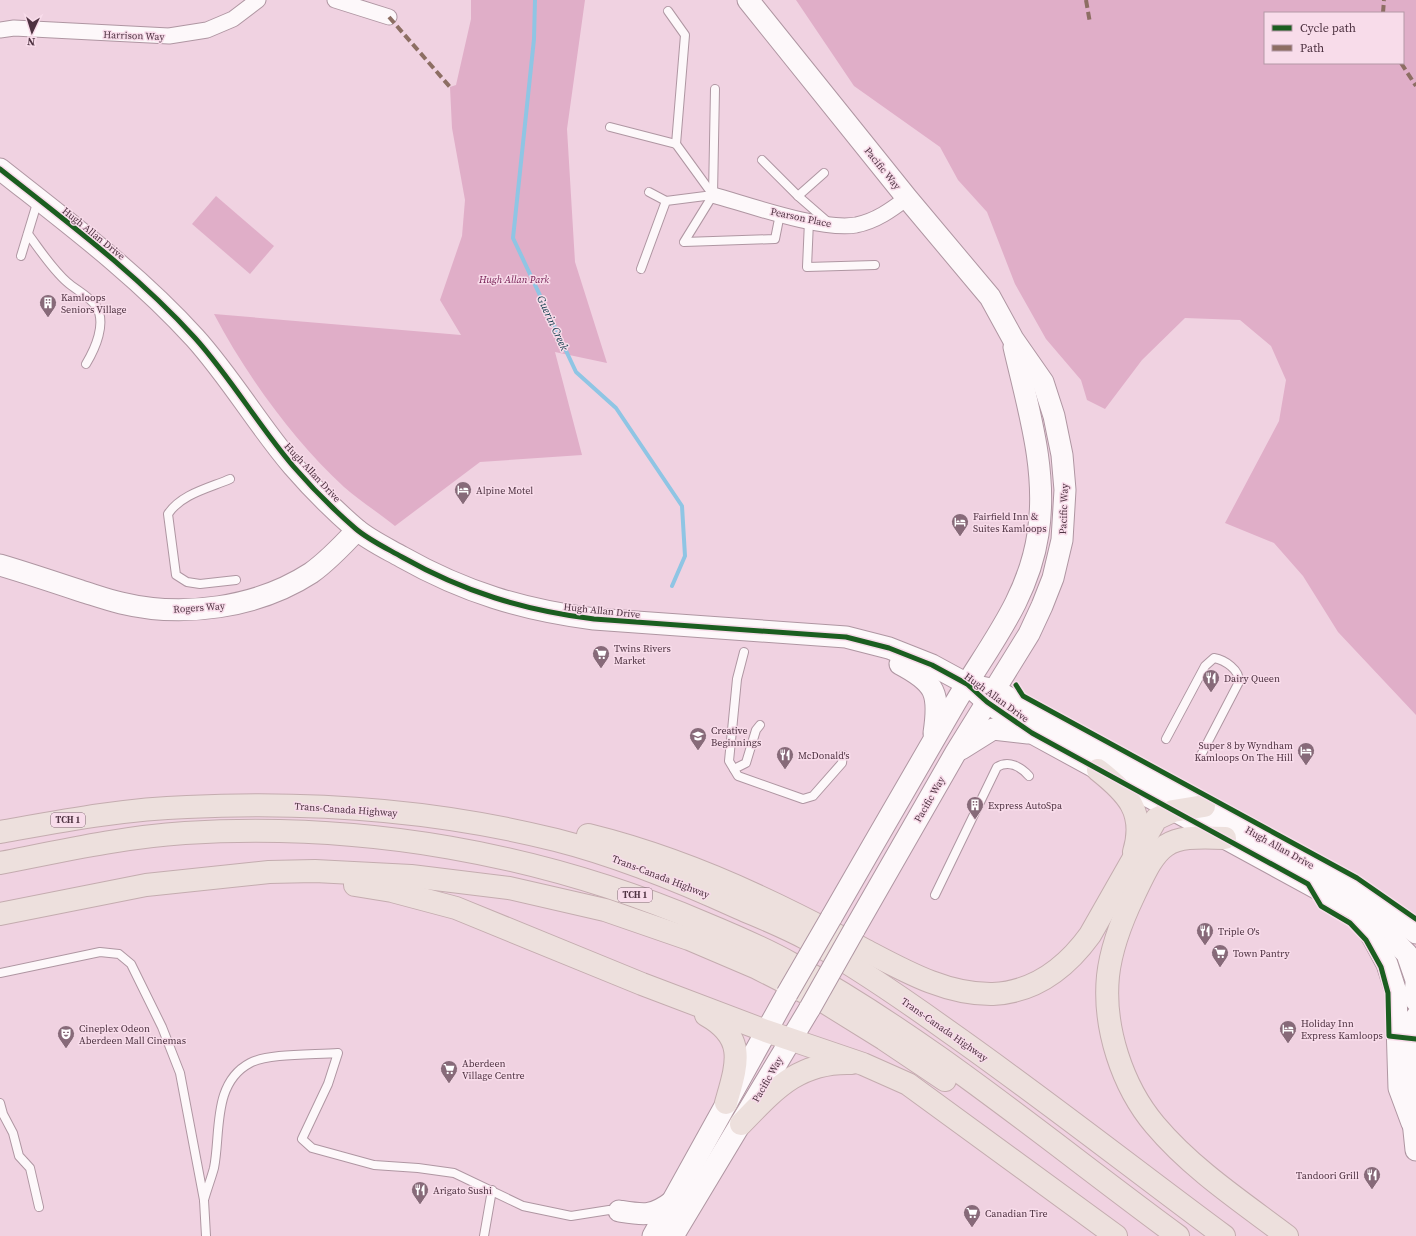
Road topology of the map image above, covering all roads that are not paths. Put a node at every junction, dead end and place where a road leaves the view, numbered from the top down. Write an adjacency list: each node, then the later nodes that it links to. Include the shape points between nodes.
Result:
1 (258, 0): 6 (street, Harrison Way, via 233,19 207,30 169,36 14,28)
2 (335, 0): 5 (street)
3 (748, 0): 16 (main road, Pacific Way)
4 (668, 11): 9 (lane, via 685,35)
5 (389, 17)
6 (0, 30)
7 (715, 89): 14 (lane)
8 (610, 127): 9 (lane)
9 (676, 144): 14 (lane)
10 (762, 160): 15 (lane)
11 (0, 169): 17 (main road, Hugh Allan Drive)
12 (824, 173): 15 (lane)
13 (649, 192): 18 (lane)
14 (713, 195): 18 (lane); 19 (street, Pearson Place); 19 (lane, via 684,242 775,239)
15 (798, 196): 21 (lane)
16 (907, 198): 21 (street, Pearson Place, via 886,215 856,225); 26 (main road, Pacific Way, via 990,297)
17 (38, 200): 22 (lane); 31 (main road, Hugh Allan Drive, via 135,277 175,316 217,365 256,421 294,467)
18 (666, 201): 25 (lane)
19 (780, 214): 20 (street, Pearson Place)
20 (809, 221): 21 (street, Pearson Place); 24 (lane, via 807,267)
21 (832, 225)
22 (28, 234): 23 (lane); 27 (lane, via 66,282 96,306 100,321 98,335)
23 (21, 256)
24 (875, 265)
25 (641, 269)
26 (1013, 339): 28 (main road, Pacific Way, via 1043,382 1054,416); 29 (main road, Pacific Way)
27 (86, 364)
28 (1062, 455): 29 (main road); 37 (main road, Pacific Way, via 1065,514 1053,578 1029,634)
29 (1038, 457): 36 (main road, Pacific Way, via 1040,509 1038,534 1029,571 1006,623)
30 (230, 479): 33 (lane, via 175,504 168,514 176,575 187,582 200,584)
31 (357, 530): 32 (main road, Rogers Way, via 310,573 278,590 242,603 182,610 121,604); 34 (main road, Hugh Allan Drive, via 433,574 476,593 517,606 594,619)
32 (0, 565)
33 (236, 580)
34 (846, 637): 36 (main road, Hugh Allan Drive, via 889,648); 41 (main road, via 921,675 929,684 937,707)
35 (744, 652): 45 (lane, via 737,679 729,761)
36 (967, 684): 37 (main road, Hugh Allan Drive); 41 (main road, Pacific Way)
37 (991, 696): 39 (main road, Hugh Allan Drive); 42 (main road, Pacific Way); 48 (main road, Hugh Allan Drive)
38 (760, 725): 45 (lane, via 756,730 746,763)
39 (1032, 733): 42 (main road, via 993,729); 46 (main road, Hugh Allan Drive)
40 (1166, 739): 44 (lane, via 1205,666 1214,658 1220,659 1236,670 1239,682)
41 (932, 742): 66 (main road, Pacific Way, bridge)
42 (956, 752): 67 (main road, Pacific Way, bridge)
43 (843, 754): 45 (lane, via 842,763 813,796 803,799 738,776)
44 (1200, 757)
45 (734, 769)
46 (1098, 770): 49 (main road, Hugh Allan Drive); 54 (highway, via 1124,793 1136,814 1137,840)
47 (1030, 776): 56 (lane, via 1022,768 1011,765 1002,764 997,767)
48 (1204, 806): 49 (highway); 59 (main road, Hugh Allan Drive, via 1365,894)
49 (1173, 811): 52 (main road, Hugh Allan Drive); 54 (highway, via 1156,819)
50 (499, 827): 51 (highway, Trans-Canada Highway / TCH 1, via 386,810 294,805 185,807 136,811); 54 (highway, via 580,833 657,856 776,904 909,973 941,986 975,993 993,994 1021,990 1050,977 1080,949 1090,935); 88 (highway, Trans-Canada Highway / TCH 1, via 608,855 710,894 804,937 849,963 1016,1078)
51 (0, 832)
52 (1225, 838): 57 (main road, Hugh Allan Drive); 89 (highway, via 1179,838 1155,855 1132,899 1112,952 1108,976 1109,1017 1124,1072 1141,1106 1155,1125 1214,1180)
53 (0, 863): 72 (highway, TCH 1, via 141,838 185,833 293,832 335,833 435,844 551,868 628,892 790,962 912,1038)
54 (1130, 864)
55 (234, 877): 58 (highway, via 146,885); 62 (highway, via 323,880 425,899 498,924); 72 (highway, via 269,872 315,871 426,878 508,888 605,910 689,939 781,979 826,1003 951,1084)
56 (935, 895)
57 (1352, 908): 61 (main road, Hugh Allan Drive, via 1373,919 1391,936 1407,954); 73 (main road, via 1387,964 1396,992 1399,1088)
58 (3, 914)
59 (1416, 933)
60 (0, 973): 77 (lane, via 100,952 120,954 131,964 162,1027 180,1073)
61 (1416, 980)
62 (642, 984): 66 (highway); 71 (highway, via 721,1023 730,1034 734,1040 736,1058)
63 (1416, 984): 64 (main road)
64 (1416, 1001)
65 (1416, 1017): 69 (main road)
66 (766, 1031): 67 (highway); 71 (main road, Pacific Way)
67 (791, 1038): 68 (highway); 74 (main road, Pacific Way)
68 (863, 1064): 74 (highway, via 832,1062 804,1070 773,1092); 86 (highway, via 908,1084)
69 (1414, 1082): 73 (main road)
70 (0, 1103): 79 (lane, via 2,1114 13,1133 19,1156 30,1168)
71 (726, 1103): 78 (main road, Pacific Way)
72 (1023, 1120): 87 (highway, TCH 1)
73 (1412, 1123): 75 (main road)
74 (741, 1124): 85 (main road, Pacific Way)
75 (1416, 1150)
76 (492, 1190): 77 (lane, via 454,1172 374,1165 312,1148 302,1139 328,1084 338,1053 269,1058 250,1063 232,1079 219,1110 214,1168); 80 (lane, via 523,1206 571,1216 609,1210); 82 (lane)
77 (204, 1200): 81 (lane)
78 (673, 1202): 80 (main road, via 652,1214); 84 (main road, Pacific Way)
79 (39, 1207)
80 (619, 1211): 83 (main road, via 639,1224)
81 (206, 1236)
82 (484, 1236)
83 (646, 1236)
84 (653, 1236)
85 (673, 1236)
86 (1116, 1236)
87 (1178, 1236)
88 (1224, 1236)
89 (1287, 1236)

